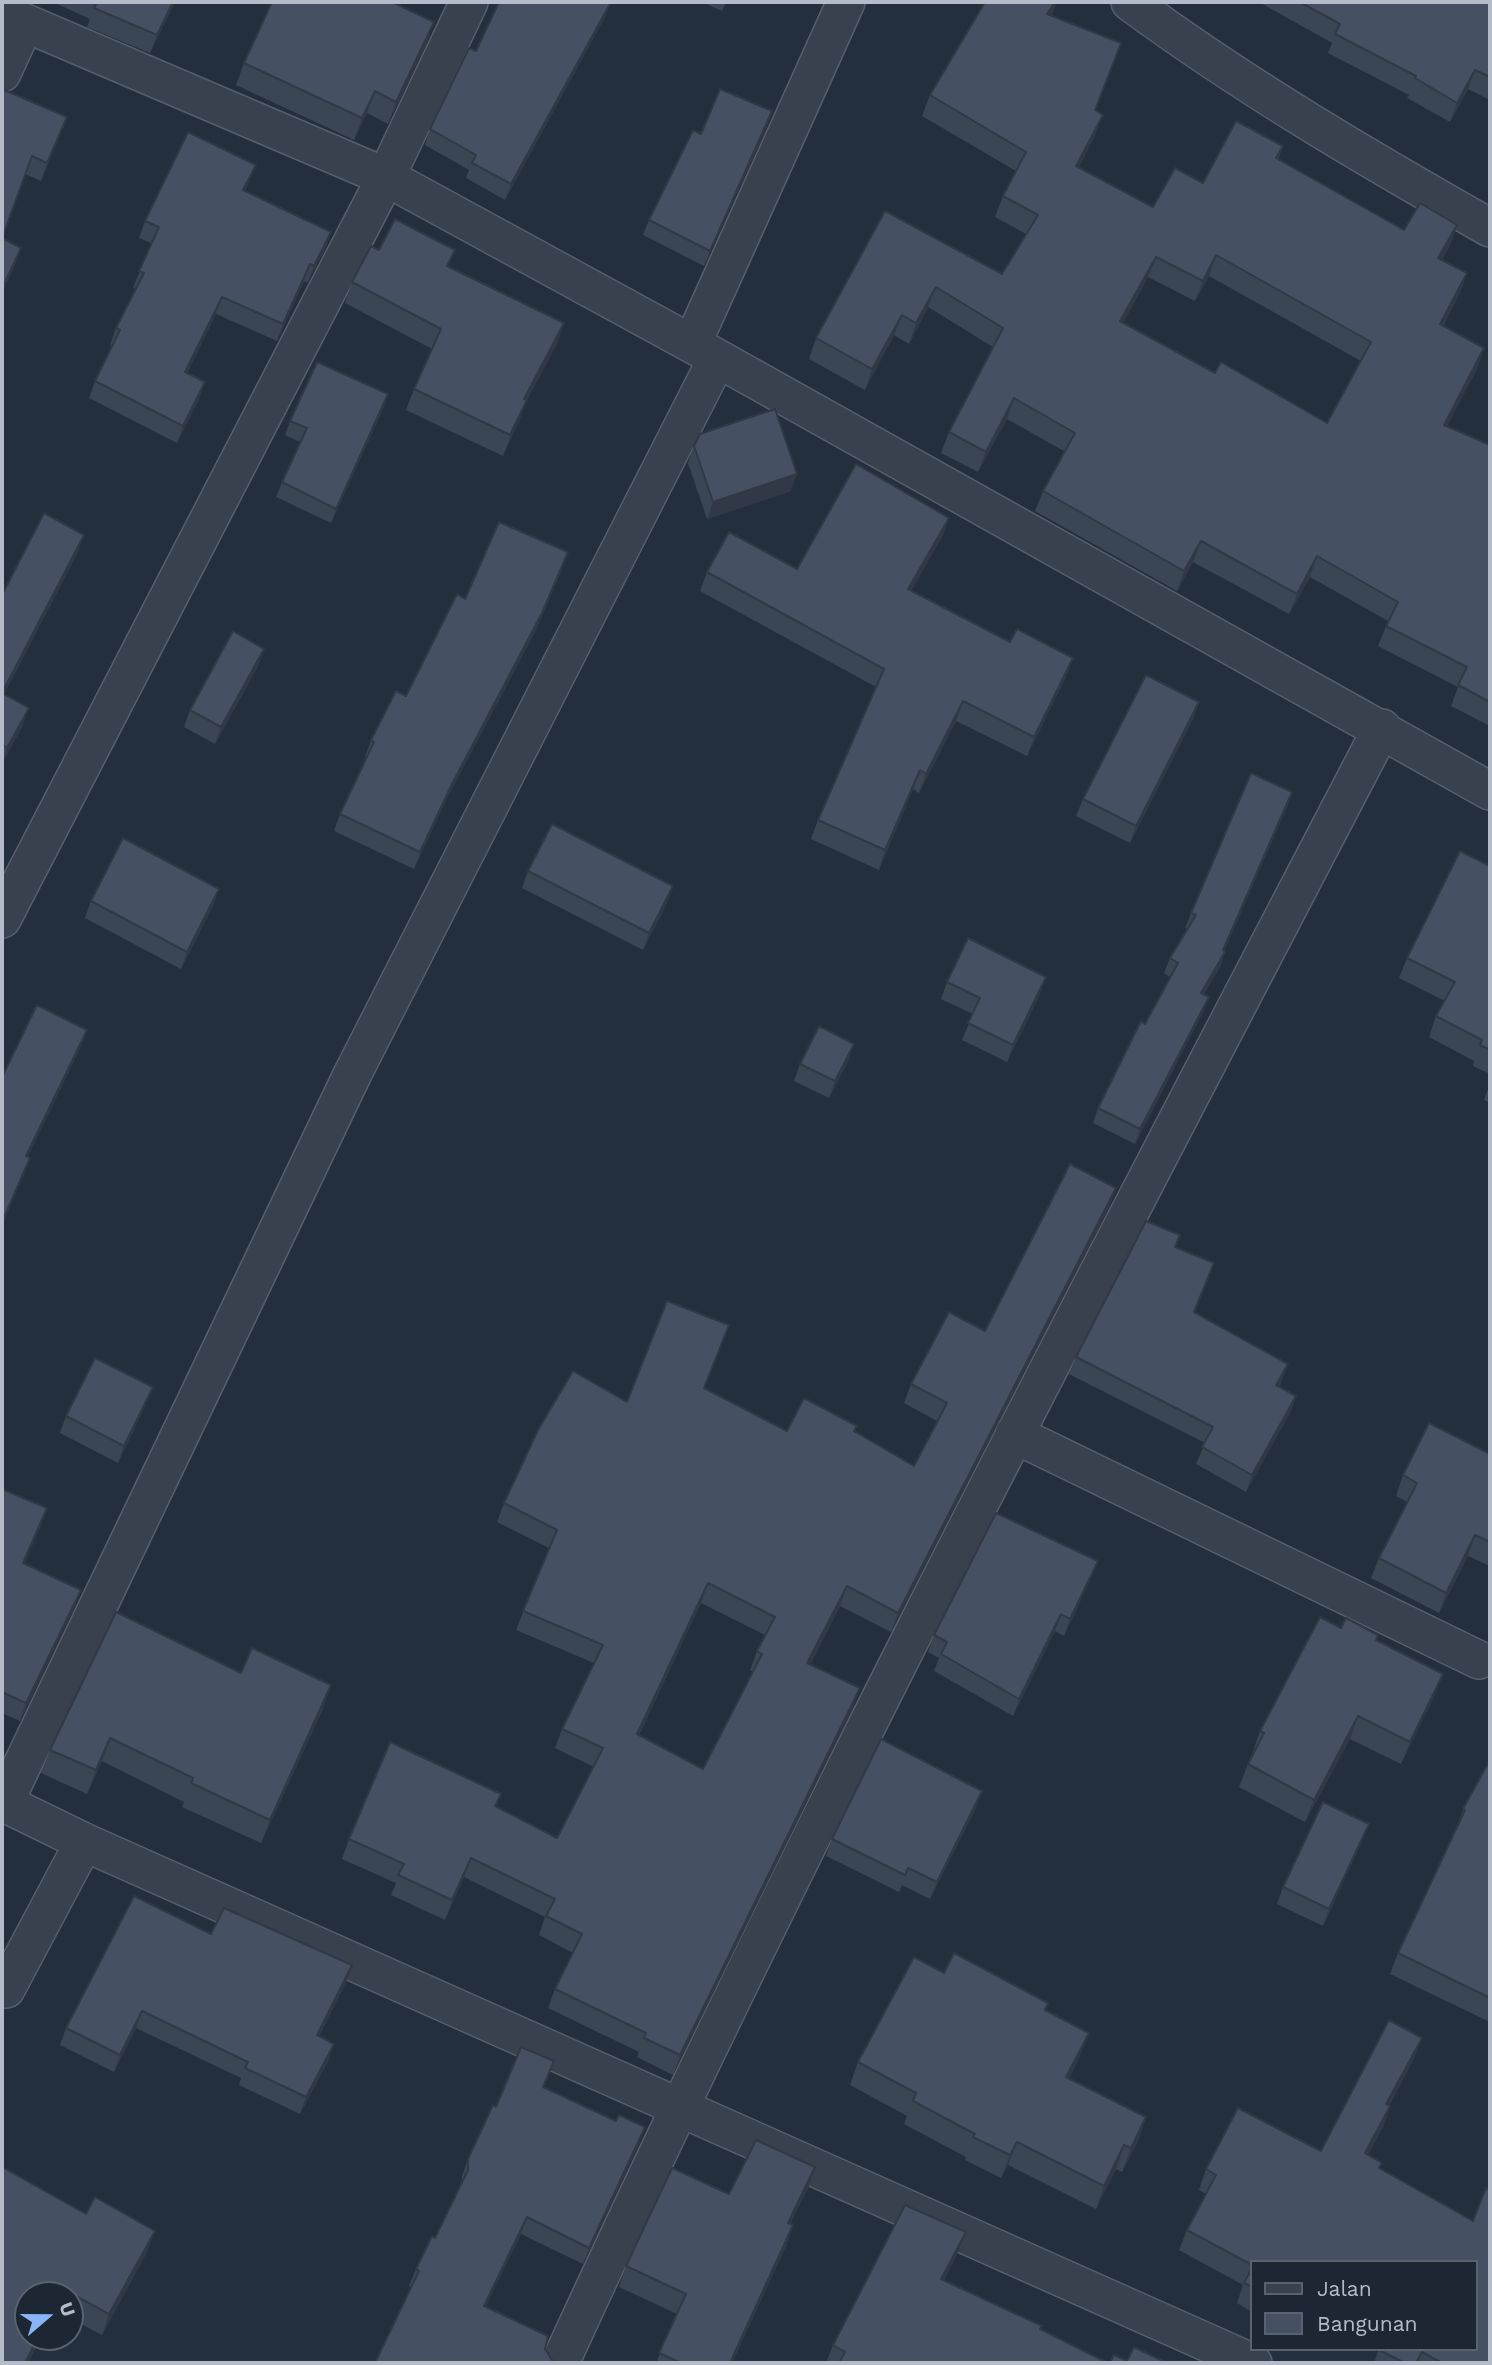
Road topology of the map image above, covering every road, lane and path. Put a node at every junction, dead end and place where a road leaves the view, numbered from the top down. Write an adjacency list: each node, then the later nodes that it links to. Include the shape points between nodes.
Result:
1 (469, 2): 6 (street)
2 (846, 2): 8 (street)
3 (1130, 2): 7 (street, via 1363,155)
4 (14, 18): 5 (street); 6 (street)
5 (2, 73)
6 (386, 177): 8 (street); 11 (street)
7 (1490, 228)
8 (705, 352): 9 (street); 14 (street)
9 (1382, 728): 10 (street); 12 (street)
10 (1490, 791)
11 (2, 919)
12 (1014, 1434): 13 (street); 17 (street)
13 (1479, 1660)
14 (3, 1803): 15 (street)
15 (84, 1842): 16 (street); 17 (street)
16 (6, 1989)
17 (677, 2107): 18 (street); 19 (street)
18 (560, 2363)
19 (1253, 2363)

